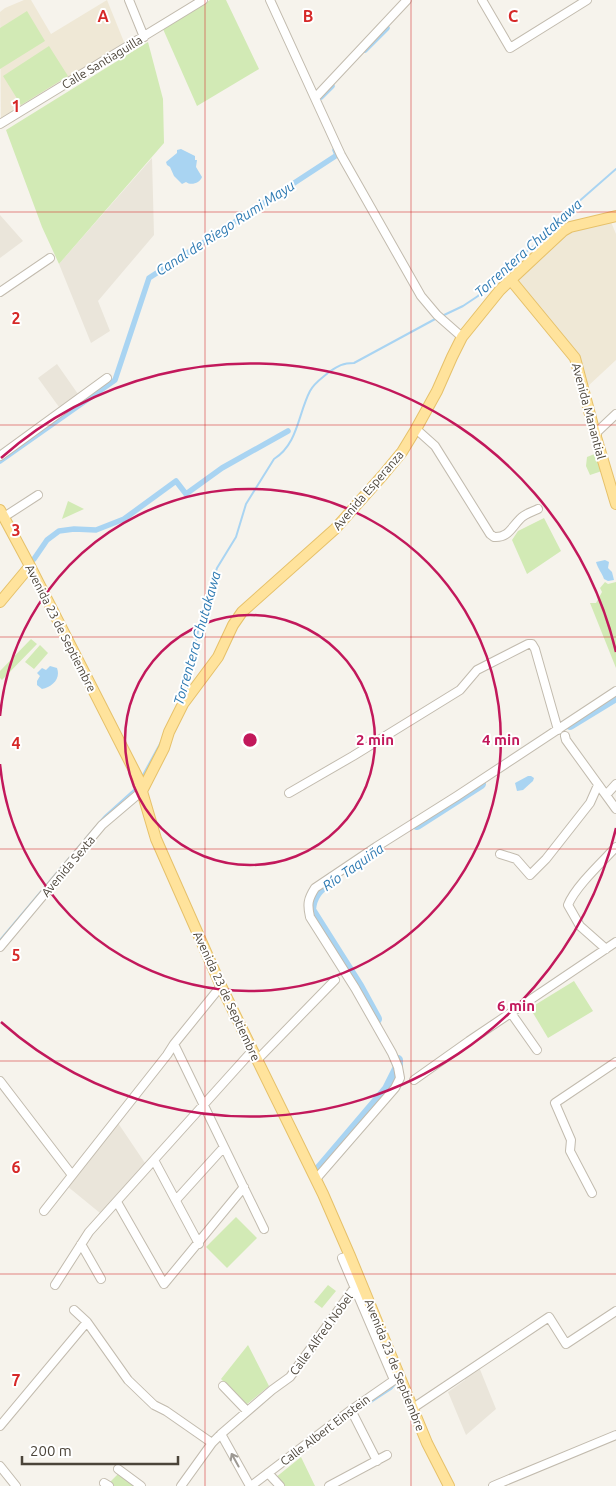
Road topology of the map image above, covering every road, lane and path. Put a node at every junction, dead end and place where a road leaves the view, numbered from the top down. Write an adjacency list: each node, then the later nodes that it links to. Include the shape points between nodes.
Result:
1 (128, 0): 7 (street)
2 (203, 0): 7 (street, Calle Santiaguilla)
3 (270, 0): 8 (street)
4 (407, 0): 8 (street)
5 (482, 0): 6 (street, via 510,48)
6 (587, 0)
7 (144, 37): 9 (street, Calle Santiaguilla)
8 (315, 98): 14 (street, via 341,156 421,296)
9 (0, 124)
10 (616, 216): 12 (main road, Avenida Esperanza, via 563,231)
11 (50, 258): 13 (street)
12 (510, 279): 14 (main road, Avenida Esperanza); 18 (main road, Avenida Manantial, via 575,358)
13 (0, 292)
14 (462, 337): 17 (main road, Avenida Esperanza)
15 (107, 378): 19 (street)
16 (616, 414): 18 (street, via 598,430)
17 (416, 430): 22 (street, via 435,446 494,538 510,532 521,518); 30 (main road, Avenida Esperanza, via 402,452 335,529 242,612 218,657 183,704 164,748)
18 (596, 437): 21 (main road, Avenida Manantial)
19 (0, 456)
20 (38, 495): 23 (street)
21 (616, 504)
22 (538, 509)
23 (2, 513): 24 (main road, Avenida 23 de Septiembre)
24 (30, 566): 25 (main road); 30 (main road, Avenida 23 de Septiembre)
25 (0, 602)
26 (616, 691): 27 (street)
27 (558, 730): 32 (street, via 536,649 528,644 477,670 460,690); 53 (street, via 315,888 308,898 310,917 392,1053 400,1078 395,1088)
28 (564, 736): 31 (street)
29 (616, 784): 33 (street)
30 (140, 785): 38 (street, Avenida Sexta, via 102,824); 41 (main road, Avenida 23 de Septiembre, via 156,839)
31 (598, 785): 33 (street); 36 (street, via 590,803 530,875 516,859)
32 (288, 793)
33 (606, 795): 34 (street)
34 (616, 809)
35 (616, 847): 39 (street, via 568,906 580,926)
36 (500, 854)
37 (616, 942): 39 (street)
38 (0, 947)
39 (606, 949): 42 (street)
40 (335, 980): 45 (street)
41 (221, 986): 43 (street); 45 (main road, Avenida 23 de Septiembre)
42 (511, 1013): 44 (street); 47 (street)
43 (174, 1044): 49 (street); 52 (street)
44 (537, 1050)
45 (255, 1055): 49 (street); 53 (main road, Avenida 23 de Septiembre)
46 (616, 1062): 55 (street, via 555,1103 571,1140 570,1151)
47 (414, 1080)
48 (0, 1081): 52 (street)
49 (204, 1105): 50 (street); 51 (street)
50 (224, 1147): 54 (street); 56 (street)
51 (154, 1160): 56 (street); 57 (street)
52 (72, 1175): 58 (street)
53 (316, 1179): 62 (main road, Avenida 23 de Septiembre)
54 (244, 1187): 59 (street); 61 (street)
55 (592, 1193)
56 (176, 1200): 61 (street)
57 (117, 1202): 60 (street); 61 (street, via 164,1284)
58 (44, 1211)
59 (264, 1229)
60 (81, 1244): 63 (street); 64 (street)
61 (198, 1244)
62 (346, 1257): 65 (street); 69 (main road, Avenida 23 de Septiembre)
63 (101, 1279)
64 (55, 1285)
65 (355, 1287): 69 (street); 73 (street, Calle Alfred Nobel, via 290,1377)
66 (74, 1310): 68 (street)
67 (616, 1311): 71 (street, via 566,1344 548,1316)
68 (86, 1322): 74 (street); 77 (street, via 128,1380 154,1405)
69 (397, 1378): 71 (main road, Avenida 23 de Septiembre); 72 (street, Calle Albert Einstein)
70 (223, 1386): 73 (street)
71 (413, 1408): 89 (main road, Avenida 23 de Septiembre)
72 (351, 1410): 79 (street); 82 (street, Calle Albert Einstein)
73 (247, 1411): 75 (street, Calle Alfred Nobel)
74 (0, 1426)
75 (221, 1434): 77 (street, Calle Alfred Nobel); 86 (street, one-way to 75)
76 (616, 1435): 90 (street)
77 (212, 1443): 85 (street, Calle Alfred Nobel)
78 (388, 1455): 79 (street)
79 (377, 1461): 88 (street)
80 (0, 1466): 83 (street)
81 (118, 1469): 84 (street)
82 (268, 1473): 86 (street, Calle Albert Einstein); 87 (street)
83 (16, 1486)
84 (141, 1486)
85 (181, 1486)
86 (251, 1486)
87 (280, 1486)
88 (329, 1486)
89 (449, 1486)
90 (493, 1486)

